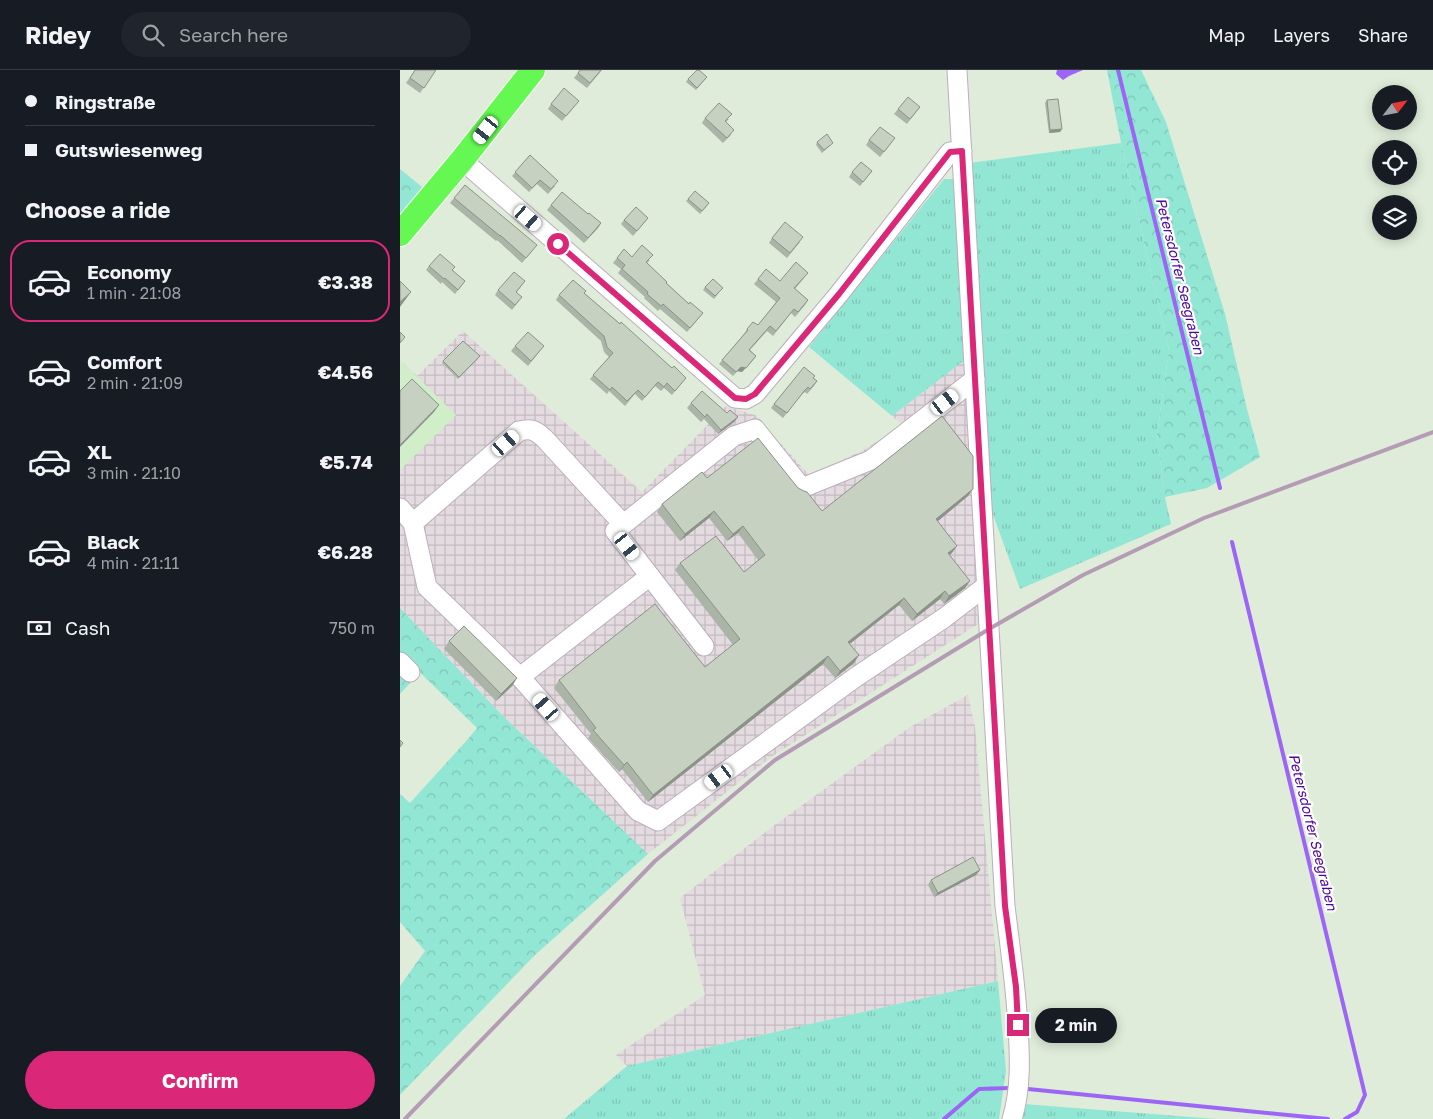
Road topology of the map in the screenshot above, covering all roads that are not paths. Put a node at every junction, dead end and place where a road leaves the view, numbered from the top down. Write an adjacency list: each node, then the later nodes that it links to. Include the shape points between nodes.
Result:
1 (533, 70): 4 (main road)
2 (958, 70): 3 (street)
3 (962, 151): 4 (street, via 950,152 839,294 755,394 746,399 735,398); 6 (street)
4 (462, 160): 5 (main road)
5 (400, 234)
6 (975, 379): 9 (street, via 871,460 802,488 755,429 734,436); 11 (street)
7 (400, 508): 8 (street)
8 (413, 523): 9 (street, via 519,431 528,429 544,438); 13 (street, via 426,587)
9 (623, 524): 10 (street, via 616,531)
10 (650, 576): 12 (street); 13 (street)
11 (986, 586): 13 (street, via 658,821 638,811); 14 (street, via 1005,906 1016,987 1020,1064)
12 (704, 646)
13 (520, 677)
14 (1012, 1119)

